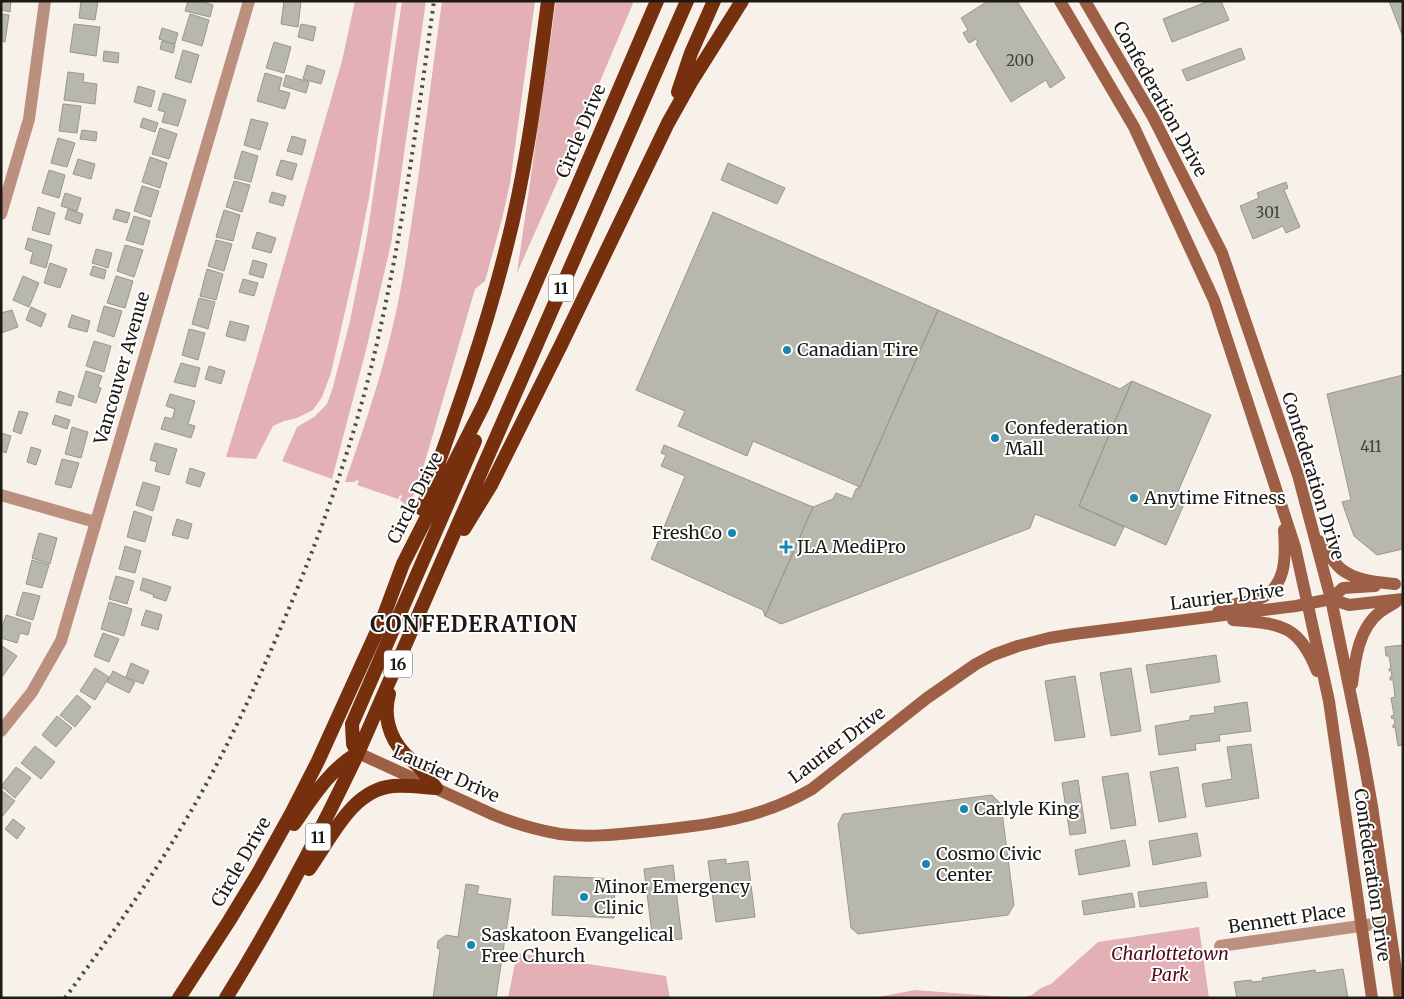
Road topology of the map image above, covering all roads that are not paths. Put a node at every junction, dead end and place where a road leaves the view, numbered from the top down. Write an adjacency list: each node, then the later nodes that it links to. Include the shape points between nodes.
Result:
1 (45, 1): 11 (street, via 29,119)
2 (249, 1): 15 (street, Vancouver Avenue)
3 (548, 1): 17 (highway, via 507,247 478,347)
4 (657, 1): 12 (highway, Circle Drive / 11)
5 (687, 1): 18 (highway, 11)
6 (714, 1): 10 (highway, via 691,53)
7 (742, 1): 10 (highway)
8 (1060, 1): 14 (main road, Confederation Drive, via 1134,127 1214,300)
9 (1084, 1): 16 (main road, Confederation Drive, via 1153,117 1222,253 1298,475)
10 (668, 123): 18 (highway, via 491,485)
11 (1, 214)
12 (483, 406): 17 (highway, Circle Drive / 11); 28 (highway, via 478,433 352,724 353,744)
13 (1, 495): 15 (street)
14 (1282, 508): 22 (main road, Confederation Drive); 23 (main road, via 1286,549 1283,573 1277,585 1269,594)
15 (96, 522): 27 (street, Vancouver Avenue, via 60,642 32,692)
16 (1315, 536): 19 (main road, via 1340,568 1349,574 1368,581); 20 (main road, Confederation Drive)
17 (403, 564): 30 (highway, Circle Drive / 11, via 383,618 318,761)
18 (436, 574): 24 (highway, 16)
19 (1399, 584): 20 (main road, Laurier Drive, via 1343,588)
20 (1331, 599): 21 (main road, Laurier Drive, via 1348,605); 22 (main road, Laurier Drive); 25 (main road, Confederation Drive)
21 (1402, 599): 25 (main road, via 1381,611 1362,636)
22 (1308, 603): 23 (main road, Laurier Drive); 26 (main road, Confederation Drive)
23 (1206, 618): 26 (main road, via 1267,622 1291,631 1306,647); 29 (main road, Laurier Drive, via 1048,638 993,655 958,675 812,789 743,818 621,834 562,834 515,824)
24 (396, 668): 28 (highway, 16); 29 (highway, 16, via 388,698 389,730 395,742)
25 (1351, 699): 32 (main road, Confederation Drive, via 1372,806)
26 (1329, 701): 33 (main road, Confederation Drive)
27 (1, 731)
28 (358, 753): 29 (main road, Laurier Drive); 30 (highway, via 343,762 320,787); 31 (highway, 11)
29 (436, 788): 31 (highway, via 392,786 365,796 340,823)
30 (257, 875): 36 (highway, Circle Drive / 11)
31 (274, 918): 37 (highway, 11)
32 (1388, 922): 33 (street, Bennett Place); 35 (main road, Confederation Drive)
33 (1361, 926): 34 (street, Bennett Place); 38 (main road, Confederation Drive)
34 (1220, 946)
35 (1399, 974): 39 (main road, Confederation Drive)
36 (179, 998)
37 (226, 998)
38 (1372, 998)
39 (1400, 998)

